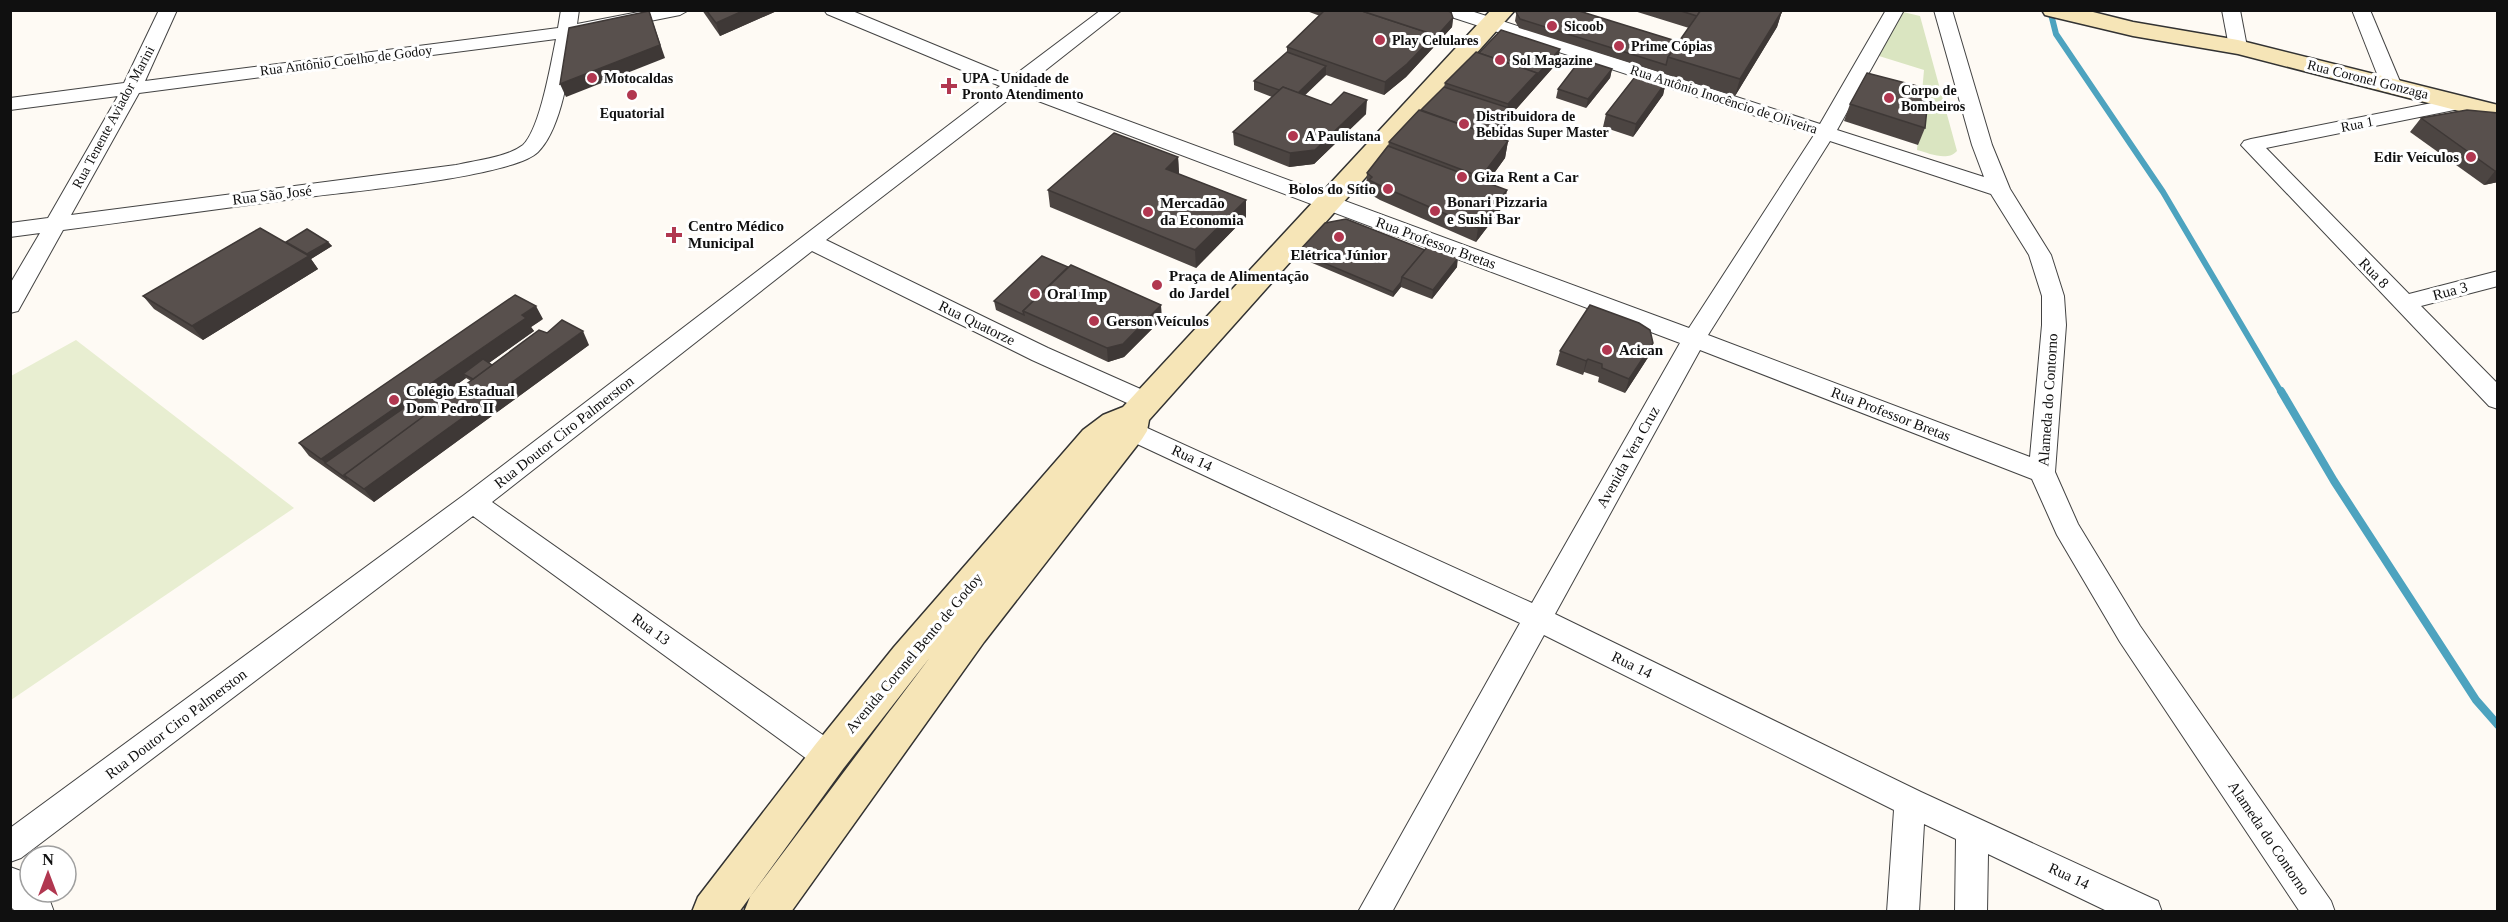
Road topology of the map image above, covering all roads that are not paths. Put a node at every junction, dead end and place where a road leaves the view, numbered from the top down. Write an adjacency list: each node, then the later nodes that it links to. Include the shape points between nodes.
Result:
1 (168, 10): 17 (street, Rua Tenente Aviador Marini)
2 (570, 10): 13 (street)
3 (680, 10): 13 (street, Rua Antônio Coelho de Godoy)
4 (832, 10): 16 (street, Rua Professor Bretas)
5 (1113, 10): 16 (street, Rua Doutor Ciro Palmerston)
6 (1448, 10): 12 (street, Rua Antônio Inocêncio de Oliveira)
7 (1895, 10): 21 (street, Avenida Vera Cruz)
8 (1943, 10): 23 (street, Alameda do Contorno, via 1982,145)
9 (2053, 10): 14 (main road, Rua Coronel Gonzaga)
10 (2231, 10): 14 (street)
11 (2361, 10): 15 (street)
12 (1497, 18): 21 (street, Rua Antônio Inocêncio de Oliveira); 24 (main road, Avenida Coronel Bento de Godoy)
13 (566, 32): 17 (street, Rua Antônio Coelho de Godoy); 25 (street, Rua São José, via 544,126 531,148 505,159 456,171)
14 (2238, 47): 15 (main road, Rua Coronel Gonzaga)
15 (2391, 84): 18 (main road, Rua Coronel Gonzaga)
16 (1016, 86): 24 (street, Rua Professor Bretas); 27 (street, Rua Doutor Ciro Palmerston)
17 (132, 88): 19 (street, Rua Antônio Coelho de Godoy); 25 (street, Rua Tenente Aviador Marini)
18 (2462, 103): 20 (main road, Rua Coronel Gonzaga); 22 (street, Rua 1)
19 (10, 104)
20 (2498, 113)
21 (1826, 132): 23 (street, Rua Antônio Inocêncio de Oliveira); 31 (street, Avenida Vera Cruz)
22 (2251, 145): 29 (street, Rua 8)
23 (1999, 189): 34 (street, Alameda do Contorno, via 2040,255 2053,296)
24 (1327, 203): 31 (street, Rua Professor Bretas); 33 (main road, Avenida Coronel Bento de Godoy)
25 (56, 223): 26 (street, Rua São José); 30 (street, Rua Tenente Aviador Marini)
26 (10, 230)
27 (810, 240): 33 (street, Rua Quatorze, via 1040,354); 35 (street, Rua Doutor Ciro Palmerston)
28 (2498, 278): 29 (street, Rua 3)
29 (2403, 303): 32 (street, Rua 8)
30 (10, 305)
31 (1694, 339): 34 (street, Rua Professor Bretas); 36 (street, Avenida Vera Cruz)
32 (2498, 400)
33 (1131, 417): 36 (street, Rua 14); 37 (main road, Avenida Coronel Bento de Godoy, via 1095,439); 44 (main road, Avenida Coronel Bento de Godoy)
34 (2042, 472): 49 (street, Alameda do Contorno, via 2066,528 2130,634)
35 (473, 502): 37 (street, Rua 13); 40 (street, Rua Doutor Ciro Palmerston)
36 (1537, 618): 38 (street, Rua 14); 45 (street, Avenida Vera Cruz)
37 (829, 756): 43 (main road, Avenida Coronel Bento de Godoy)
38 (1910, 802): 39 (street, Rua 14); 46 (street)
39 (1972, 832): 47 (street); 48 (street, Rua 14)
40 (10, 847)
41 (10, 882): 42 (street)
42 (38, 912)
43 (713, 912)
44 (765, 912)
45 (1374, 912)
46 (1903, 912)
47 (1971, 912)
48 (2146, 912)
49 (2319, 912)

